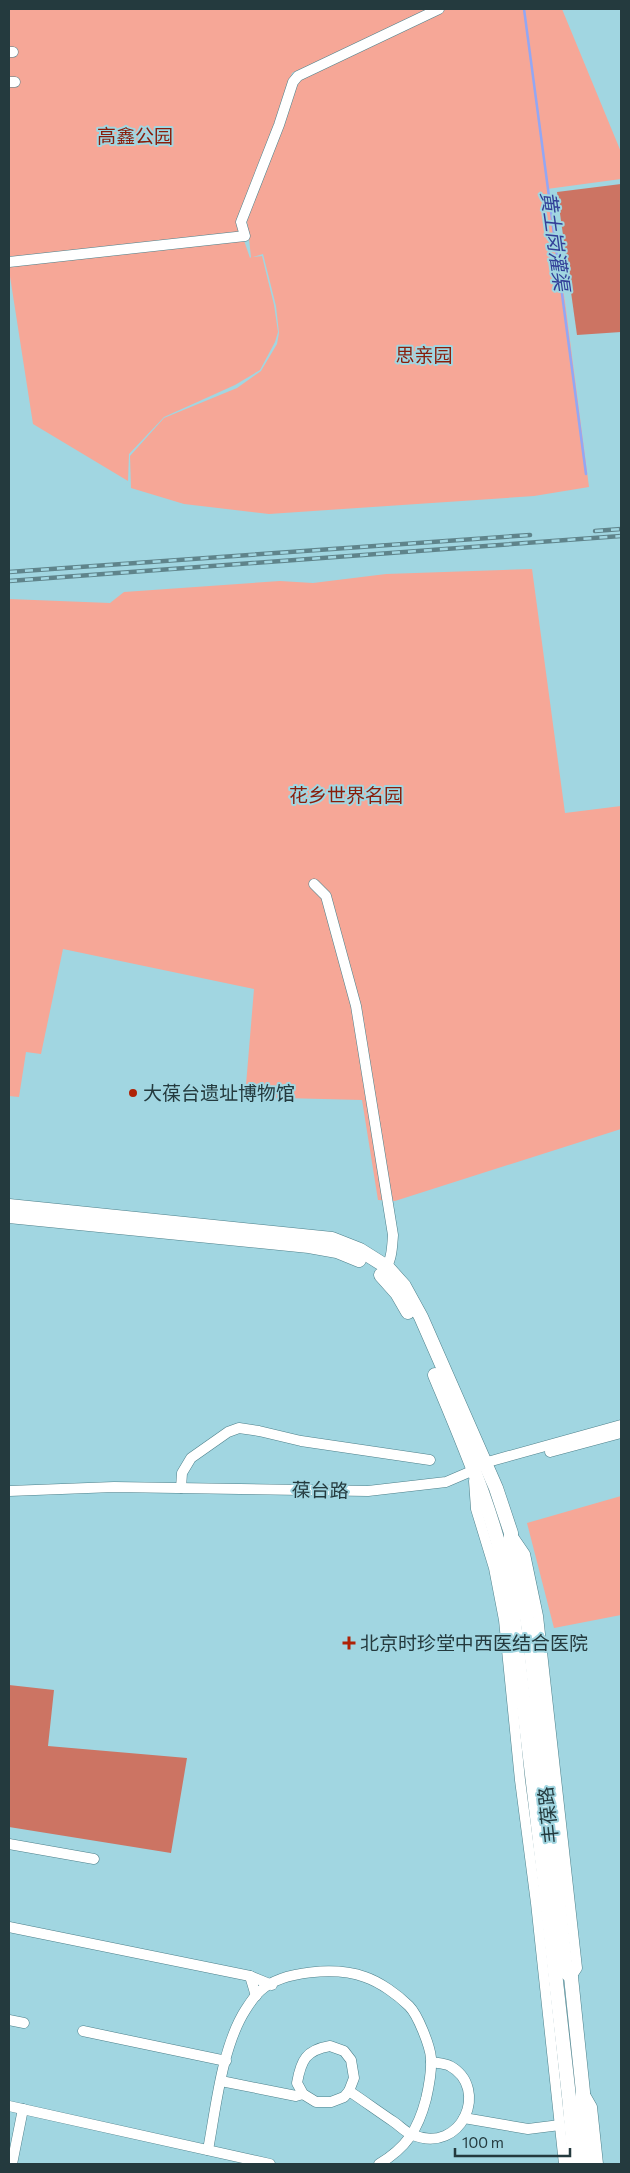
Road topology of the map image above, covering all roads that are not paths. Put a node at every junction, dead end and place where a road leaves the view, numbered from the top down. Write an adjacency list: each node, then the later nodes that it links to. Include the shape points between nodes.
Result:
1 (439, 9): 2 (street, via 298,76 241,222 245,236)
2 (9, 262)
3 (314, 884): 6 (street, via 326,896 356,1006 392,1235 392,1252)
4 (9, 1206): 6 (main road, via 332,1239 360,1250)
5 (9, 1216): 6 (main road, via 309,1246 347,1254)
6 (384, 1271): 10 (main road, via 419,1335)
7 (621, 1424): 10 (street, 葆台路)
8 (621, 1433): 10 (street, 葆台路)
9 (430, 1460): 11 (street, via 301,1441 239,1428 191,1458 182,1473)
10 (482, 1467): 11 (street, 葆台路, via 446,1482 368,1491); 26 (main road, 丰葆路, via 496,1488 511,1533 525,1604 560,1927 566,1972 571,1976); 31 (street, via 476,1509 494,1568 504,1620); 38 (main road, 丰葆路, via 514,1619)
11 (181, 1488): 12 (street, 葆台路)
12 (9, 1491)
13 (9, 1844): 14 (street)
14 (94, 1859)
15 (9, 1927): 16 (street)
16 (250, 1976): 17 (street); 18 (street)
17 (272, 1984): 18 (street); 23 (street, via 313,1972 336,1971 365,1977 410,2007 421,2027)
18 (256, 1996): 22 (street, via 235,2030)
19 (9, 2020): 20 (street)
20 (24, 2023)
21 (82, 2031): 22 (street)
22 (226, 2061): 24 (street)
23 (431, 2062): 30 (street, via 450,2066 469,2089); 32 (street, via 423,2109)
24 (222, 2081): 27 (street, via 296,2096); 33 (street)
25 (349, 2091): 27 (street, via 344,2097 331,2102 316,2102); 27 (street, via 354,2078 350,2060 344,2051 330,2046 317,2048 304,2058 297,2083); 32 (street)
26 (584, 2092): 39 (main road, 丰葆路, via 582,2110); 40 (street, via 592,2108)
27 (303, 2094)
28 (9, 2106): 29 (street)
29 (23, 2109): 33 (street); 34 (street)
30 (464, 2118): 31 (street, via 528,2130); 32 (street, via 456,2131 437,2140)
31 (560, 2125): 37 (street)
32 (413, 2135): 36 (street)
33 (208, 2150): 35 (street)
34 (12, 2164)
35 (270, 2164)
36 (379, 2164)
37 (564, 2164)
38 (575, 2164)
39 (588, 2164)
40 (598, 2164)

